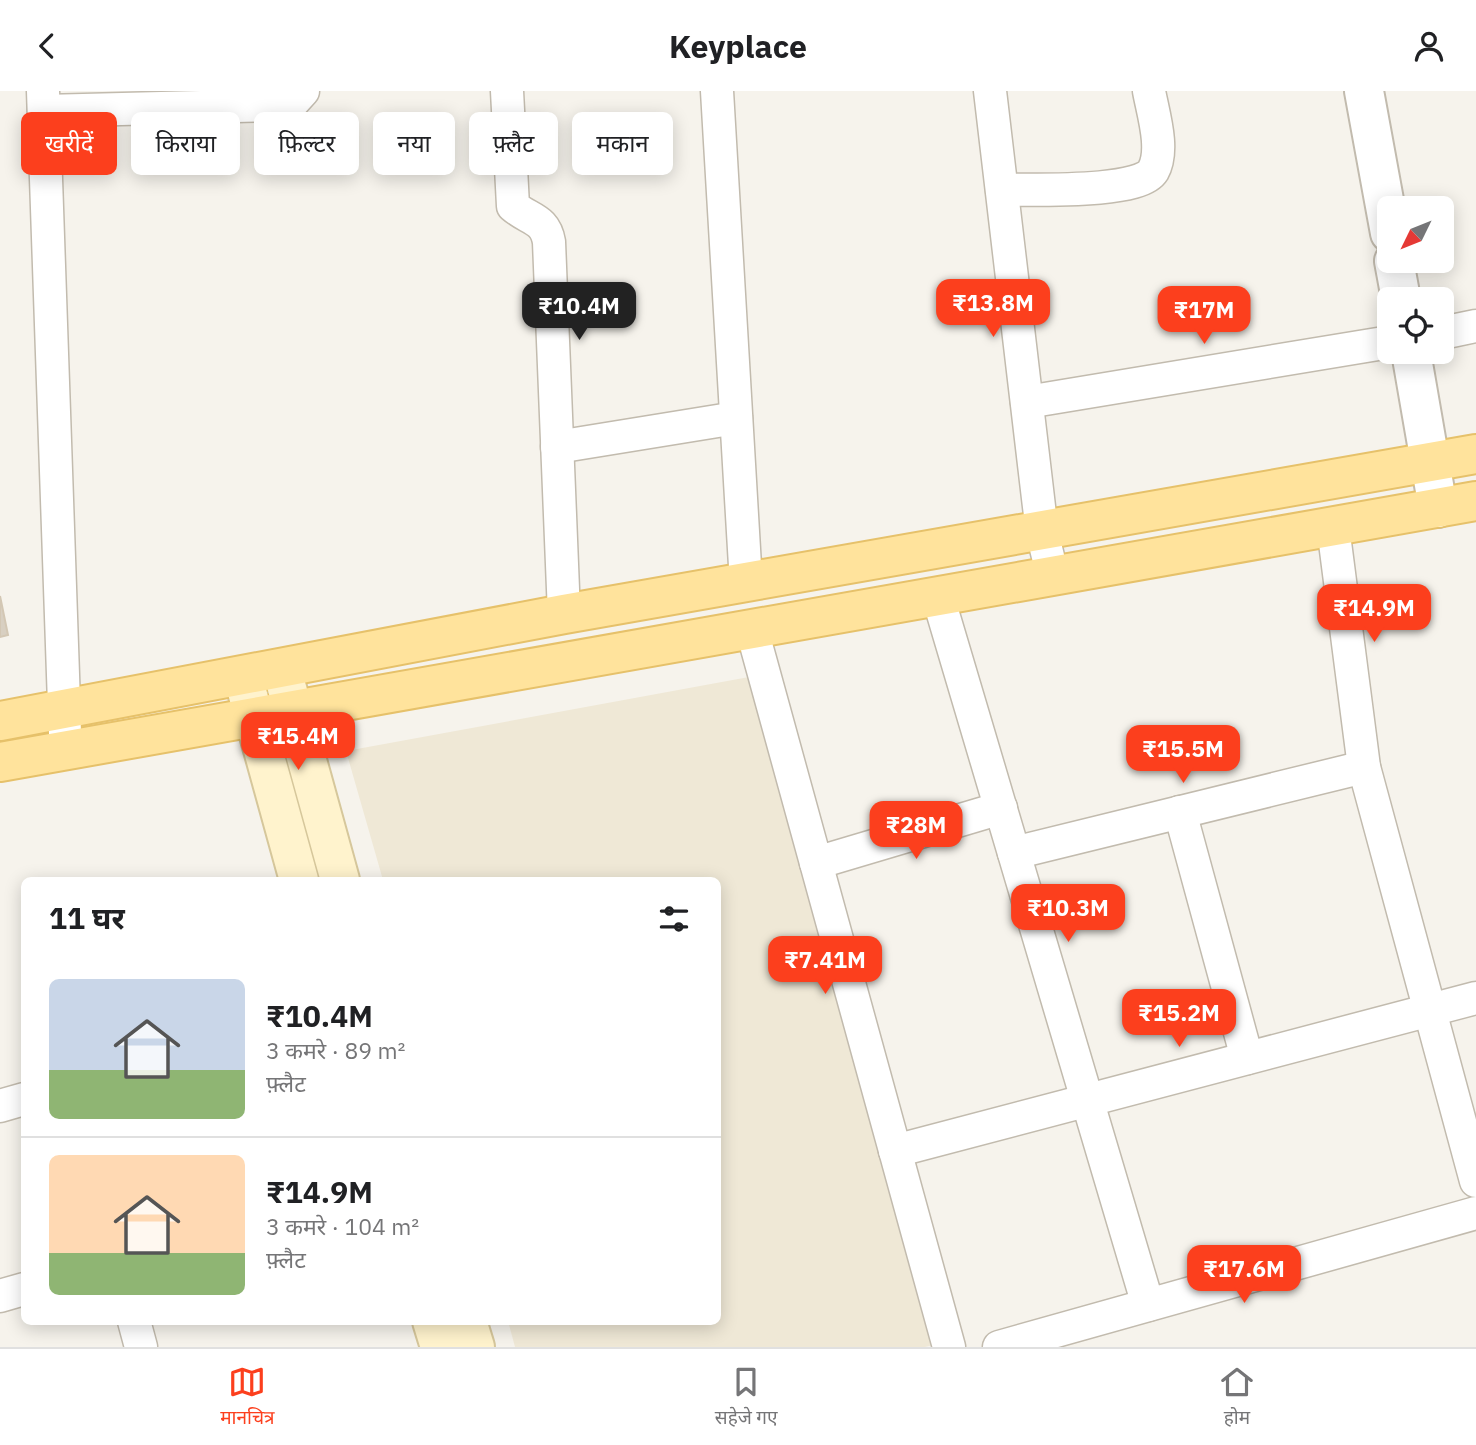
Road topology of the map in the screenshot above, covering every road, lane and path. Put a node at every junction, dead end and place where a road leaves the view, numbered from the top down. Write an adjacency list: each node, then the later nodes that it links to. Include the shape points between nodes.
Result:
1 (303, 91): 7 (street, via 293,102 279,105)
2 (507, 91): 16 (street, via 513,206 547,228 549,242)
3 (717, 91): 15 (street)
4 (990, 91): 8 (street)
5 (1149, 91): 8 (street, via 1158,151 1153,171 1140,182)
6 (1364, 91): 9 (street)
7 (43, 101): 30 (street)
8 (1002, 191): 14 (street)
9 (1383, 196)
10 (1476, 326): 11 (street)
11 (1454, 331)
12 (1377, 344): 14 (street)
13 (1413, 364): 18 (street)
14 (1027, 402): 22 (street)
15 (736, 418): 16 (street); 24 (street)
16 (557, 447): 26 (street)
17 (1476, 454): 18 (main road)
18 (1430, 462): 20 (street); 22 (main road)
19 (1476, 501): 20 (main road)
20 (1438, 508): 21 (main road)
21 (1333, 527): 23 (main road); 36 (street)
22 (1042, 532): 23 (street); 24 (main road)
23 (1053, 577): 25 (main road)
24 (746, 583): 26 (main road)
25 (938, 597): 27 (main road); 37 (street)
26 (564, 614): 28 (main road)
27 (752, 630): 31 (main road); 40 (street)
28 (282, 670): 29 (main road); 31 (main road)
29 (243, 677): 30 (main road); 32 (main road)
30 (64, 709): 33 (main road); 34 (street)
31 (292, 712): 32 (main road); 42 (main road)
32 (251, 719): 34 (main road); 41 (main road)
33 (0, 721)
34 (66, 751): 35 (main road)
35 (0, 762)
36 (1364, 767): 38 (street); 44 (street)
37 (1001, 808): 39 (street); 40 (street)
38 (1180, 812): 39 (street); 45 (street)
39 (1014, 853): 47 (street)
40 (816, 863): 49 (street)
41 (298, 877)
42 (339, 877)
43 (1476, 998): 44 (street)
44 (1430, 1010): 45 (street); 50 (street)
45 (1247, 1058): 47 (street)
46 (21, 1100): 48 (street)
47 (1087, 1100): 49 (street); 54 (street)
48 (0, 1106)
49 (895, 1151): 61 (street)
50 (1476, 1181)
51 (1476, 1213): 54 (street)
52 (21, 1290): 53 (street)
53 (0, 1296)
54 (1148, 1305): 62 (street)
55 (135, 1325): 58 (street)
56 (433, 1325): 59 (main road)
57 (468, 1325): 60 (main road)
58 (141, 1347)
59 (440, 1347)
60 (475, 1347)
61 (949, 1347)
62 (999, 1347)

